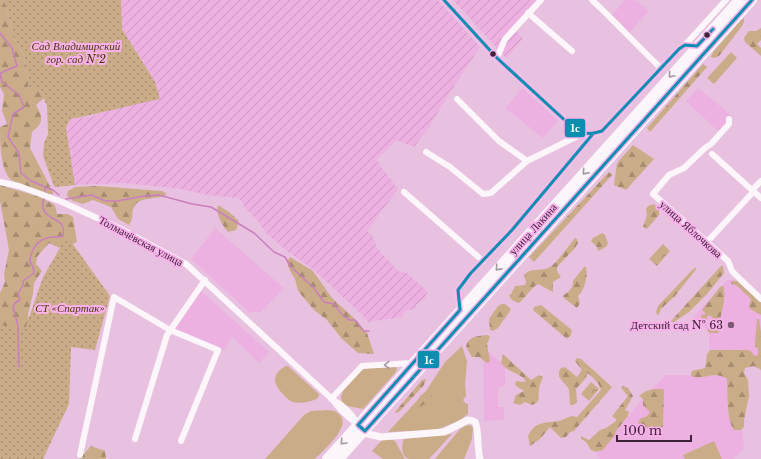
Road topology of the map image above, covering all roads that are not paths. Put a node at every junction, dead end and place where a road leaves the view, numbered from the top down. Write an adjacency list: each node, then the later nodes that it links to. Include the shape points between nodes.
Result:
1 (444, 0): 11 (street)
2 (541, 0): 7 (street)
3 (592, 0): 12 (street)
4 (726, 0): 8 (street)
5 (738, 0): 9 (highway, улица Лакина)
6 (752, 0): 33 (highway, улица Лакина)
7 (528, 13): 10 (street); 11 (street, via 505,39)
8 (685, 45): 9 (street); 12 (street)
9 (697, 46): 29 (highway, улица Лакина, one-way to 29)
10 (572, 51)
11 (497, 58): 15 (street, via 570,125)
12 (661, 68): 16 (street, via 602,132)
13 (457, 99): 19 (street, via 499,141)
14 (729, 119): 25 (street, улица Яблочкова, via 730,124 711,144 684,168 669,175 653,194)
15 (584, 133): 16 (street); 19 (street)
16 (592, 135): 26 (street)
17 (426, 152): 19 (street, via 450,167 483,194 492,193)
18 (712, 154): 22 (street)
19 (527, 161)
20 (761, 181): 22 (street)
21 (0, 182): 27 (street, Толмачёвская улица, via 19,186 62,202 121,229 186,264)
22 (753, 191): 24 (street); 25 (street)
23 (404, 192): 26 (street)
24 (761, 198)
25 (707, 242): 28 (street, улица Яблочкова)
26 (483, 261): 29 (street, via 458,290)
27 (205, 280): 30 (street); 32 (street, Толмачёвская улица)
28 (761, 299)
29 (460, 310): 31 (highway, улица Лакина)
30 (170, 330): 34 (street); 35 (street, via 218,350); 36 (street, via 114,297)
31 (412, 364): 32 (street, one-way to 32, via 362,366); 33 (highway, улица Лакина)
32 (332, 400): 33 (street, Толмачёвская улица)
33 (362, 428): 37 (highway, улица Лакина, one-way to 37); 38 (highway, улица Лакина); 39 (street, via 374,436 381,437 444,432 468,420 472,421 477,427)
34 (135, 439)
35 (181, 441)
36 (80, 455)
37 (327, 459)
38 (339, 459)
39 (480, 459)

